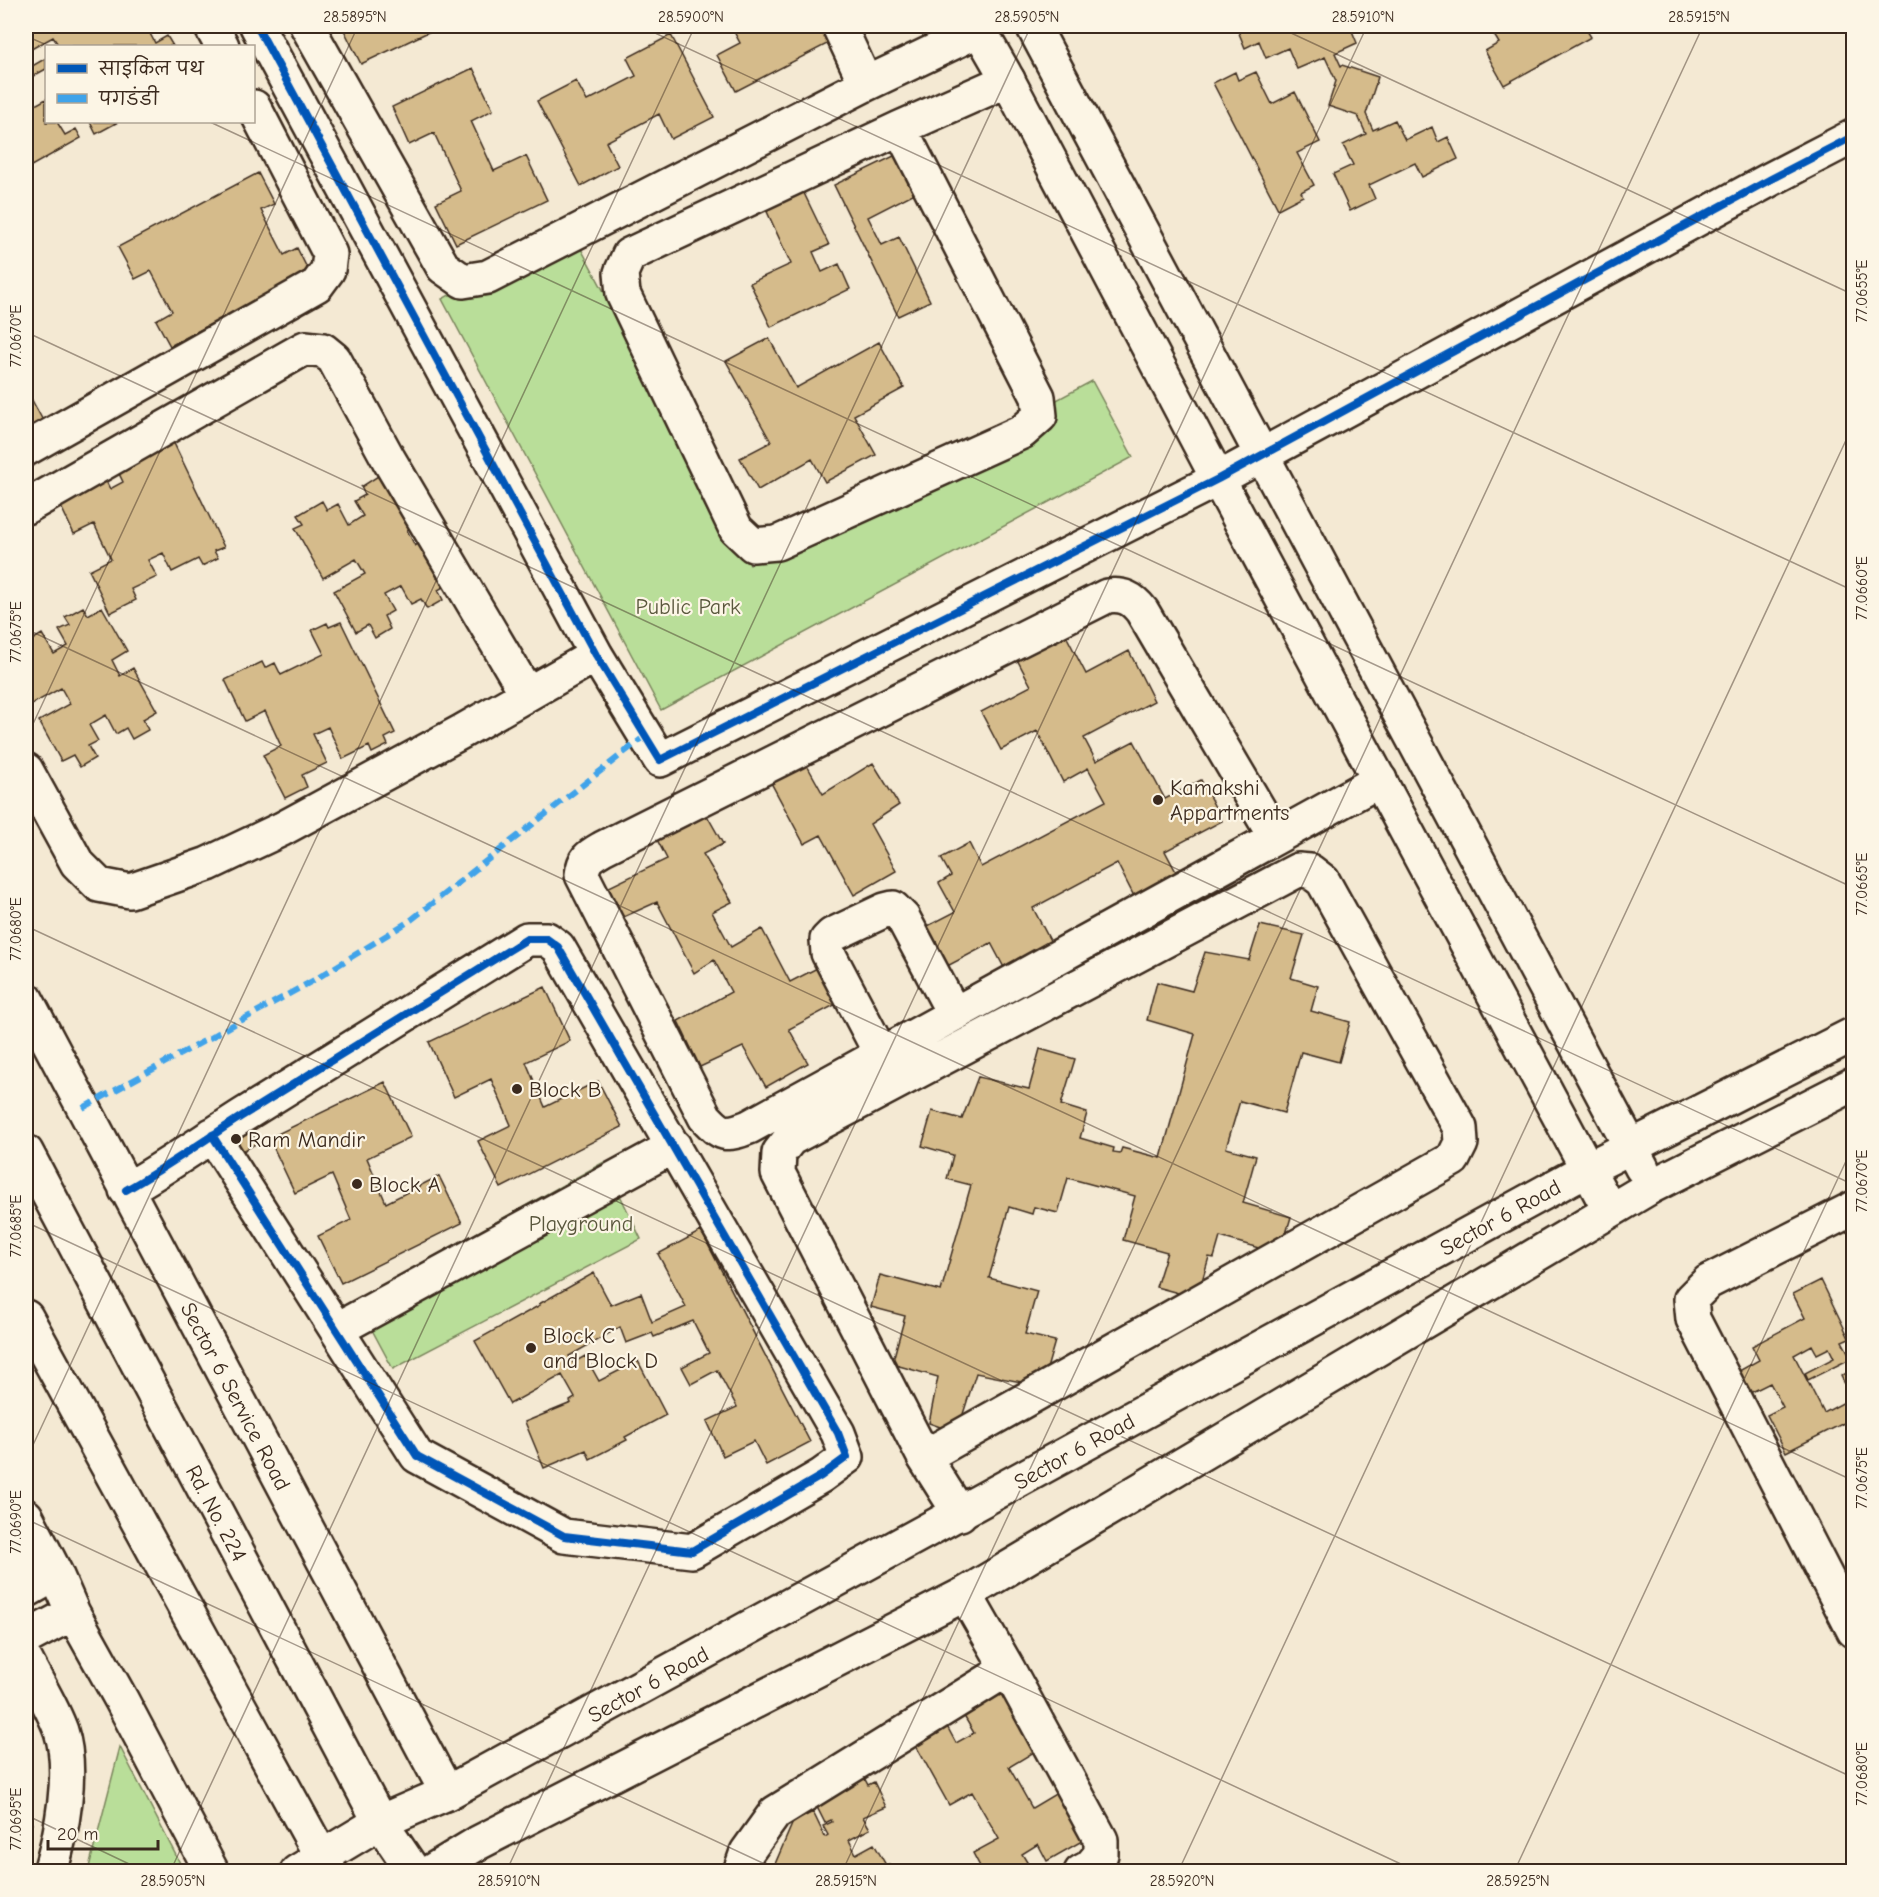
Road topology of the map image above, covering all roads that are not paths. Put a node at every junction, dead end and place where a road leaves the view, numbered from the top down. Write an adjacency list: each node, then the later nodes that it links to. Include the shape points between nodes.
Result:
1 (212, 26): 7 (street)
2 (257, 26): 17 (street)
3 (307, 26): 9 (street, via 443,267 462,281 488,278)
4 (839, 26): 9 (street)
5 (1033, 26): 14 (street)
6 (978, 28): 8 (street); 9 (street)
7 (222, 45)
8 (1008, 80): 11 (street); 15 (street)
9 (866, 84)
10 (255, 109): 13 (street, via 330,255 328,270 317,285)
11 (900, 128): 11 (street, via 1038,397 1040,416 1022,432 777,543 753,545 736,529 623,294 621,273 629,255)
12 (1854, 136): 14 (street)
13 (26, 448)
14 (1263, 455): 15 (street); 29 (street)
15 (1218, 479): 17 (street, via 660,760); 20 (street)
16 (26, 507): 18 (street, via 305,348 323,350 334,359)
17 (596, 655): 18 (street)
18 (527, 694): 19 (street, via 282,829 208,864 130,891 99,885 77,863)
19 (26, 770)
20 (1380, 780): 21 (street); 31 (street)
21 (1275, 837): 23 (street); 25 (street, via 1142,611 1134,601 1120,595 1096,601 603,848 583,864 582,875 603,917 705,1117 719,1131 733,1133 749,1127)
22 (26, 999): 33 (street, Sector 6 Service Road)
23 (954, 1014): 25 (street); 25 (street, via 903,918 893,908 832,935 827,940 828,953)
24 (1854, 1034): 29 (street, Sector 6 Road)
25 (880, 1054)
26 (1854, 1084): 32 (street)
27 (212, 1135): 28 (street, via 527,939 547,939 558,947); 33 (street); 37 (street)
28 (674, 1146): 37 (street); 37 (street, via 838,1433 847,1457 692,1551 564,1536 417,1456)
29 (1631, 1148): 31 (street, Sector 6 Road); 32 (street)
30 (26, 1152): 50 (street, Rd. No. 224)
31 (1587, 1169): 35 (street); 39 (street, Sector 6 Road)
32 (1652, 1186): 35 (street)
33 (126, 1190): 49 (street, Sector 6 Service Road)
34 (1854, 1208): 45 (street, via 1708,1282 1691,1299 1693,1319)
35 (1610, 1211): 43 (street)
36 (26, 1317): 51 (street)
37 (338, 1329)
38 (924, 1457): 38 (street, via 1453,1159 1461,1143 1460,1128 1323,881 1310,871 1298,870 789,1139 779,1154 778,1173); 39 (street)
39 (960, 1514): 49 (street, Sector 6 Road)
40 (26, 1516): 41 (street)
41 (56, 1574): 42 (street); 44 (street)
42 (26, 1591)
43 (965, 1594): 48 (street); 55 (street, via 478,1843)
44 (73, 1613): 46 (street); 53 (street)
45 (1854, 1631)
46 (26, 1638)
47 (26, 1661): 52 (street, via 61,1731 66,1760 64,1803)
48 (1008, 1669): 56 (street, via 775,1813 747,1852); 57 (street, via 1101,1840 1101,1854)
49 (447, 1793): 50 (street, Sector 6 Road)
50 (380, 1822): 51 (street, Sector 6 Road); 54 (street, Rd. No. 224)
51 (316, 1867)
52 (50, 1872)
53 (212, 1872)
54 (414, 1872)
55 (430, 1872)
56 (740, 1872)
57 (1081, 1872)

